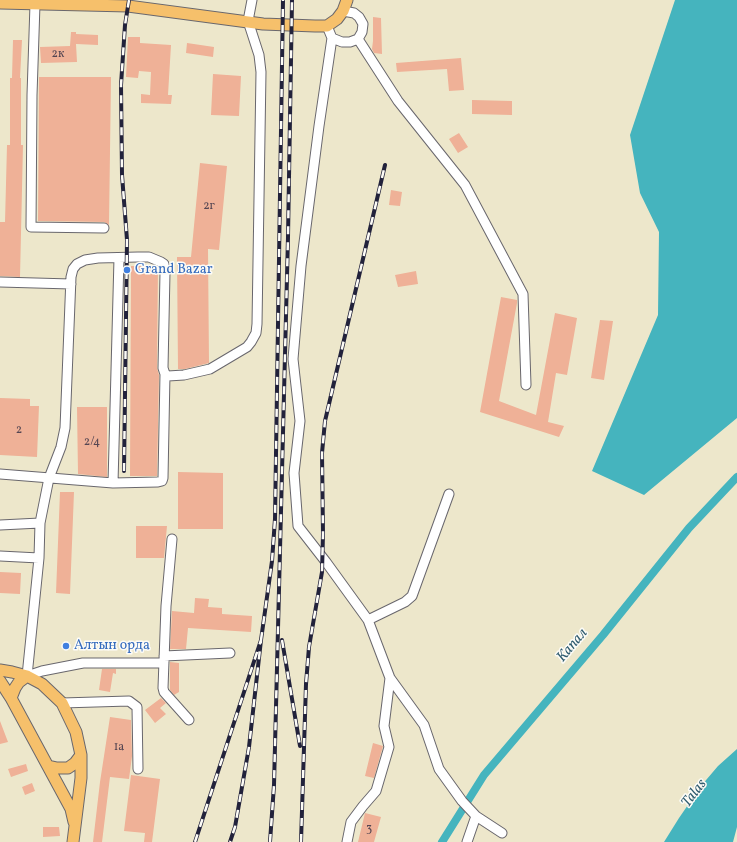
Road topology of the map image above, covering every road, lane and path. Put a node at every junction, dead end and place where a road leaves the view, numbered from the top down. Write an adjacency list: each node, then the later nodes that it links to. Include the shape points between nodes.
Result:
1 (252, 0): 6 (street)
2 (347, 0): 5 (main road)
3 (0, 3): 4 (main road)
4 (35, 4): 6 (main road, via 128,6); 10 (street, via 31,227)
5 (343, 11): 7 (main road); 9 (street, via 360,17 363,24)
6 (248, 21): 7 (main road); 14 (street, via 259,55 261,72 256,333 247,347 210,369 184,375)
7 (327, 26): 8 (street)
8 (332, 38): 9 (street, via 342,42); 25 (street, via 301,266 293,359 300,421 294,473 298,526)
9 (358, 39): 15 (street, via 398,101 465,185 522,294)
10 (104, 228)
11 (119, 258): 13 (street, via 98,258 77,264 73,269); 14 (street, via 149,257 164,264); 18 (street)
12 (0, 282): 13 (street)
13 (71, 284): 17 (street, via 65,428 61,448)
14 (165, 374): 18 (street, via 162,481)
15 (526, 385)
16 (0, 474): 17 (street)
17 (49, 478): 18 (street); 20 (street)
18 (112, 483)
19 (449, 494): 25 (street, via 412,596)
20 (40, 523): 21 (street); 24 (street)
21 (0, 525)
22 (172, 539): 27 (street)
23 (0, 556): 24 (street)
24 (39, 558): 29 (street)
25 (368, 620): 30 (street)
26 (230, 653): 27 (street)
27 (164, 659): 29 (street, via 83,663); 34 (street, via 164,692)
28 (0, 670): 29 (main road)
29 (27, 676): 32 (main road, via 15,688); 33 (main road, via 42,684)
30 (390, 678): 38 (street, via 424,725 439,769); 41 (street, via 384,726 389,747 376,791 351,822)
31 (0, 681): 32 (main road)
32 (11, 698): 36 (main road)
33 (62, 703): 35 (main road, via 76,732); 37 (street, via 128,701 137,707)
34 (189, 720)
35 (81, 754): 36 (main road, via 75,764 68,768); 40 (main road, via 82,778)
36 (48, 766): 40 (main road, via 70,809 74,821)
37 (138, 769)
38 (476, 816): 39 (street); 42 (street)
39 (502, 833)
40 (74, 839)
41 (346, 842)
42 (467, 842)

